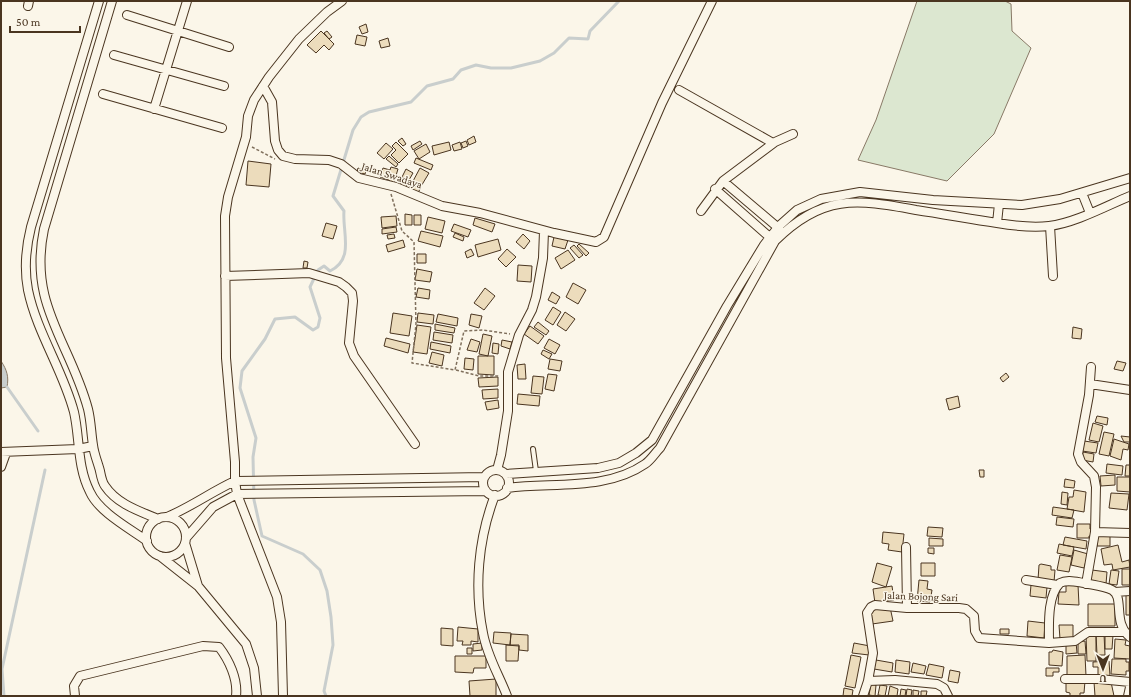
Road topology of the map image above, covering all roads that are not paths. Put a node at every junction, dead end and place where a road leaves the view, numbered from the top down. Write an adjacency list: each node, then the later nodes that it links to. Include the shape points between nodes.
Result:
1 (99, 1): 41 (street, via 26,247 28,289 33,310 74,412)
2 (112, 1): 40 (street, via 40,248 39,268 47,310 88,409)
3 (187, 1): 7 (street)
4 (342, 1): 12 (street, via 299,39)
5 (712, 1): 30 (street, Jalan Swadaya, via 662,103 604,237 594,243)
6 (127, 15): 7 (street)
7 (177, 31): 8 (street); 10 (street)
8 (229, 47)
9 (114, 55): 10 (street)
10 (165, 69): 11 (street); 15 (street)
11 (224, 86)
12 (263, 86): 30 (street, Jalan Swadaya, via 273,107 273,128 278,150 283,156 323,159 341,164 359,178 388,184 442,206 480,213); 32 (street, via 248,116 246,137 226,204)
13 (679, 90): 18 (street)
14 (104, 94): 15 (street)
15 (154, 109): 16 (street)
16 (222, 128)
17 (793, 134): 18 (street)
18 (773, 143): 20 (street)
19 (1130, 178): 22 (street)
20 (723, 181): 21 (street); 29 (street)
21 (715, 189): 25 (street); 31 (street)
22 (1082, 193): 24 (street, via 1037,204); 26 (street)
23 (1130, 196): 26 (street)
24 (1000, 204): 27 (street); 29 (street, via 848,193 821,199 797,210)
25 (701, 211)
26 (1090, 213): 28 (street)
27 (997, 223): 28 (street); 29 (street, via 874,202 850,202 817,211)
28 (1050, 226): 33 (street)
29 (781, 230): 31 (street)
30 (544, 231): 45 (street, via 543,258 536,297 519,335 507,376 508,411)
31 (773, 239): 34 (street); 35 (street)
32 (225, 276): 39 (street, via 309,273 339,282 352,293 354,301 349,343 354,356); 49 (street, via 226,358)
33 (1053, 276)
34 (727, 306): 35 (lane); 46 (street, via 652,440 619,463 598,468)
35 (735, 311): 50 (street, via 660,448 645,464 601,482)
36 (1091, 367): 37 (street)
37 (1090, 384): 38 (street); 56 (street, via 1078,454 1095,480)
38 (1130, 390)
39 (415, 444)
40 (93, 446): 41 (street); 55 (street, via 104,485 118,500)
41 (78, 449): 43 (street); 58 (street, via 90,492 106,512)
42 (533, 449): 46 (lane)
43 (4, 453): 44 (street)
44 (1, 467)
45 (497, 470): 47 (street); 48 (street, via 492,470)
46 (536, 471): 47 (street)
47 (506, 474): 50 (street)
48 (484, 477): 49 (street); 51 (street)
49 (235, 481): 52 (street); 54 (street, via 208,494 191,507)
50 (507, 488): 53 (street, via 500,495)
51 (486, 491): 52 (street); 53 (street)
52 (237, 494): 59 (street, via 213,507); 78 (street, via 277,596 281,622)
53 (495, 495): 79 (street, via 488,512 480,552 478,590 483,633 492,663)
54 (167, 517): 55 (street); 59 (street, via 181,524)
55 (158, 519): 58 (street, via 148,531)
56 (1095, 532): 57 (street); 63 (street)
57 (1130, 533)
58 (147, 541): 61 (street, via 151,550)
59 (185, 541): 61 (street, via 175,555); 65 (street)
60 (906, 547): 68 (street)
61 (160, 556): 65 (street)
62 (1026, 580): 64 (street)
63 (1086, 584): 64 (street, via 1066,581); 67 (street)
64 (1057, 585): 70 (street, via 1051,604)
65 (198, 586): 77 (street, via 246,644 254,668)
66 (1130, 591): 67 (street)
67 (1115, 592): 69 (street, Jalan Bojong Sari, via 1120,623)
68 (907, 608): 70 (street, Jalan Bojong Sari, via 966,609 974,616 975,631 979,638); 72 (street, Jalan Bojong Sari, via 875,605 868,610 873,653)
69 (1127, 634): 70 (street, Jalan Bojong Sari, via 1088,632 1075,641)
70 (1049, 643)
71 (1065, 679): 73 (street)
72 (868, 681): 80 (street); 81 (street, via 895,680 937,684 944,688)
73 (1130, 682)
74 (1130, 687): 82 (street)
75 (75, 696): 76 (street, via 74,686 80,676 203,646 219,647 228,659 237,689)
76 (236, 696)
77 (257, 696)
78 (283, 696)
79 (507, 696)
80 (863, 696)
81 (948, 696)
82 (1128, 696)

